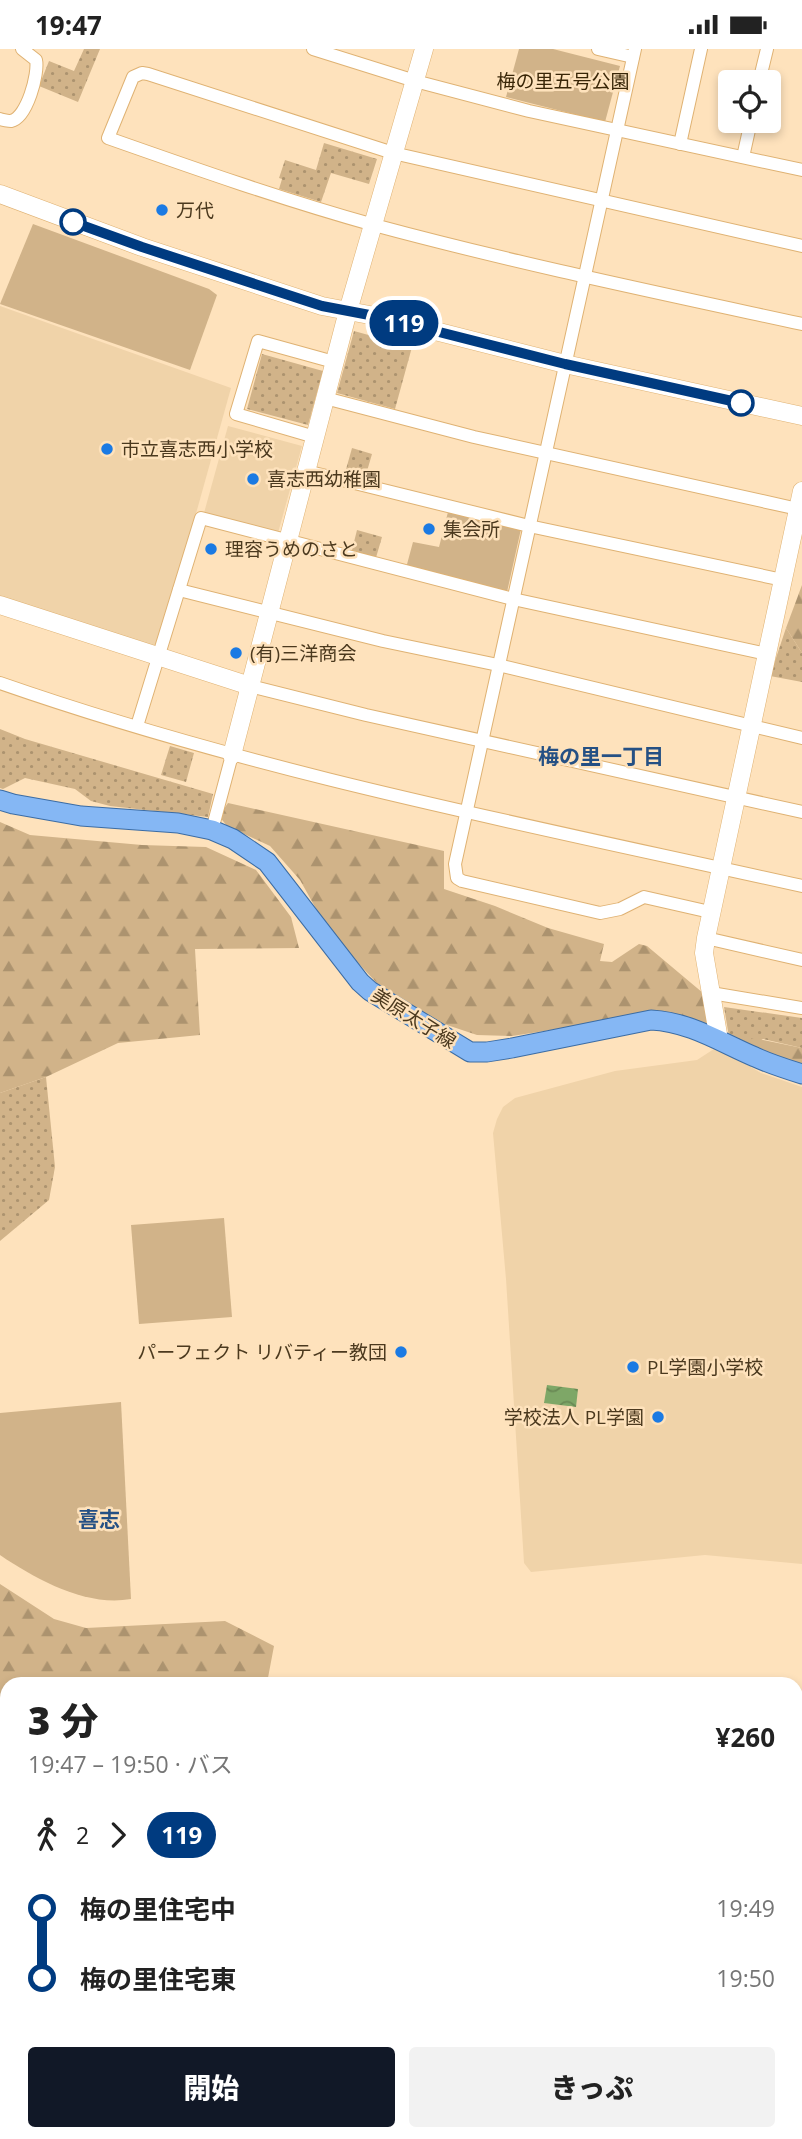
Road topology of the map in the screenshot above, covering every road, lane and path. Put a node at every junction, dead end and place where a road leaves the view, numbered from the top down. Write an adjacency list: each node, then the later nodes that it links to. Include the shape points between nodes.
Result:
1 (22, 49): 10 (street, via 36,60 38,73 21,116 11,121)
2 (313, 49): 9 (street)
3 (424, 49): 9 (street)
4 (598, 49): 7 (street)
5 (701, 49): 13 (street)
6 (767, 49): 8 (street)
7 (634, 53): 11 (street)
8 (762, 70)
9 (415, 81): 11 (street); 14 (street)
10 (0, 119)
11 (617, 129): 13 (street); 18 (street)
12 (748, 133): 15 (street)
13 (680, 143): 15 (street)
14 (393, 153): 18 (street); 19 (street); 19 (street, via 142,73 130,81 108,138)
15 (743, 157): 16 (street)
16 (802, 170)
17 (0, 194): 22 (street, via 142,247)
18 (601, 201): 20 (street); 21 (street)
19 (373, 224): 21 (street); 22 (street)
20 (802, 246)
21 (584, 276): 23 (street); 25 (street)
22 (348, 311): 24 (street); 25 (street)
23 (802, 324)
24 (334, 362): 26 (street); 28 (street, via 258,341 236,414)
25 (565, 364): 27 (street); 29 (street)
26 (325, 398): 28 (street); 29 (street)
27 (802, 416)
28 (315, 437): 30 (street)
29 (545, 453): 32 (street); 33 (street)
30 (306, 471): 33 (street); 34 (street)
31 (802, 491): 32 (street)
32 (798, 509): 35 (street)
33 (529, 526): 35 (street); 37 (street)
34 (288, 540): 36 (street, via 201,518); 37 (street); 39 (street)
35 (783, 580): 40 (street)
36 (179, 590): 39 (street); 41 (street)
37 (513, 599): 40 (street); 42 (street)
38 (0, 605): 41 (street)
39 (269, 611): 42 (street); 44 (street)
40 (767, 654): 45 (street)
41 (159, 657): 44 (street); 46 (street)
42 (498, 666): 45 (street); 48 (street)
43 (0, 683): 46 (street)
44 (250, 686): 48 (street); 49 (street)
45 (751, 725): 47 (street); 50 (street)
46 (137, 726): 49 (street)
47 (802, 737)
48 (482, 739): 50 (street); 52 (street)
49 (232, 755): 52 (street); 54 (street)
50 (736, 797): 53 (street); 55 (street)
51 (0, 800): 54 (main road, 美原太子線, via 51,812)
52 (466, 811): 55 (street); 57 (street, via 454,864 462,881 600,913 644,897)
53 (802, 812)
54 (212, 830): 62 (main road, 美原太子線, via 267,862 360,982 470,1052 651,1020 682,1025)
55 (720, 867): 56 (street); 57 (street)
56 (802, 886)
57 (710, 912): 58 (street)
58 (706, 938): 59 (street); 60 (street)
59 (802, 960)
60 (711, 993): 61 (street); 62 (street)
61 (802, 1008)
62 (719, 1040): 63 (main road, 美原太子線)
63 (802, 1074)

